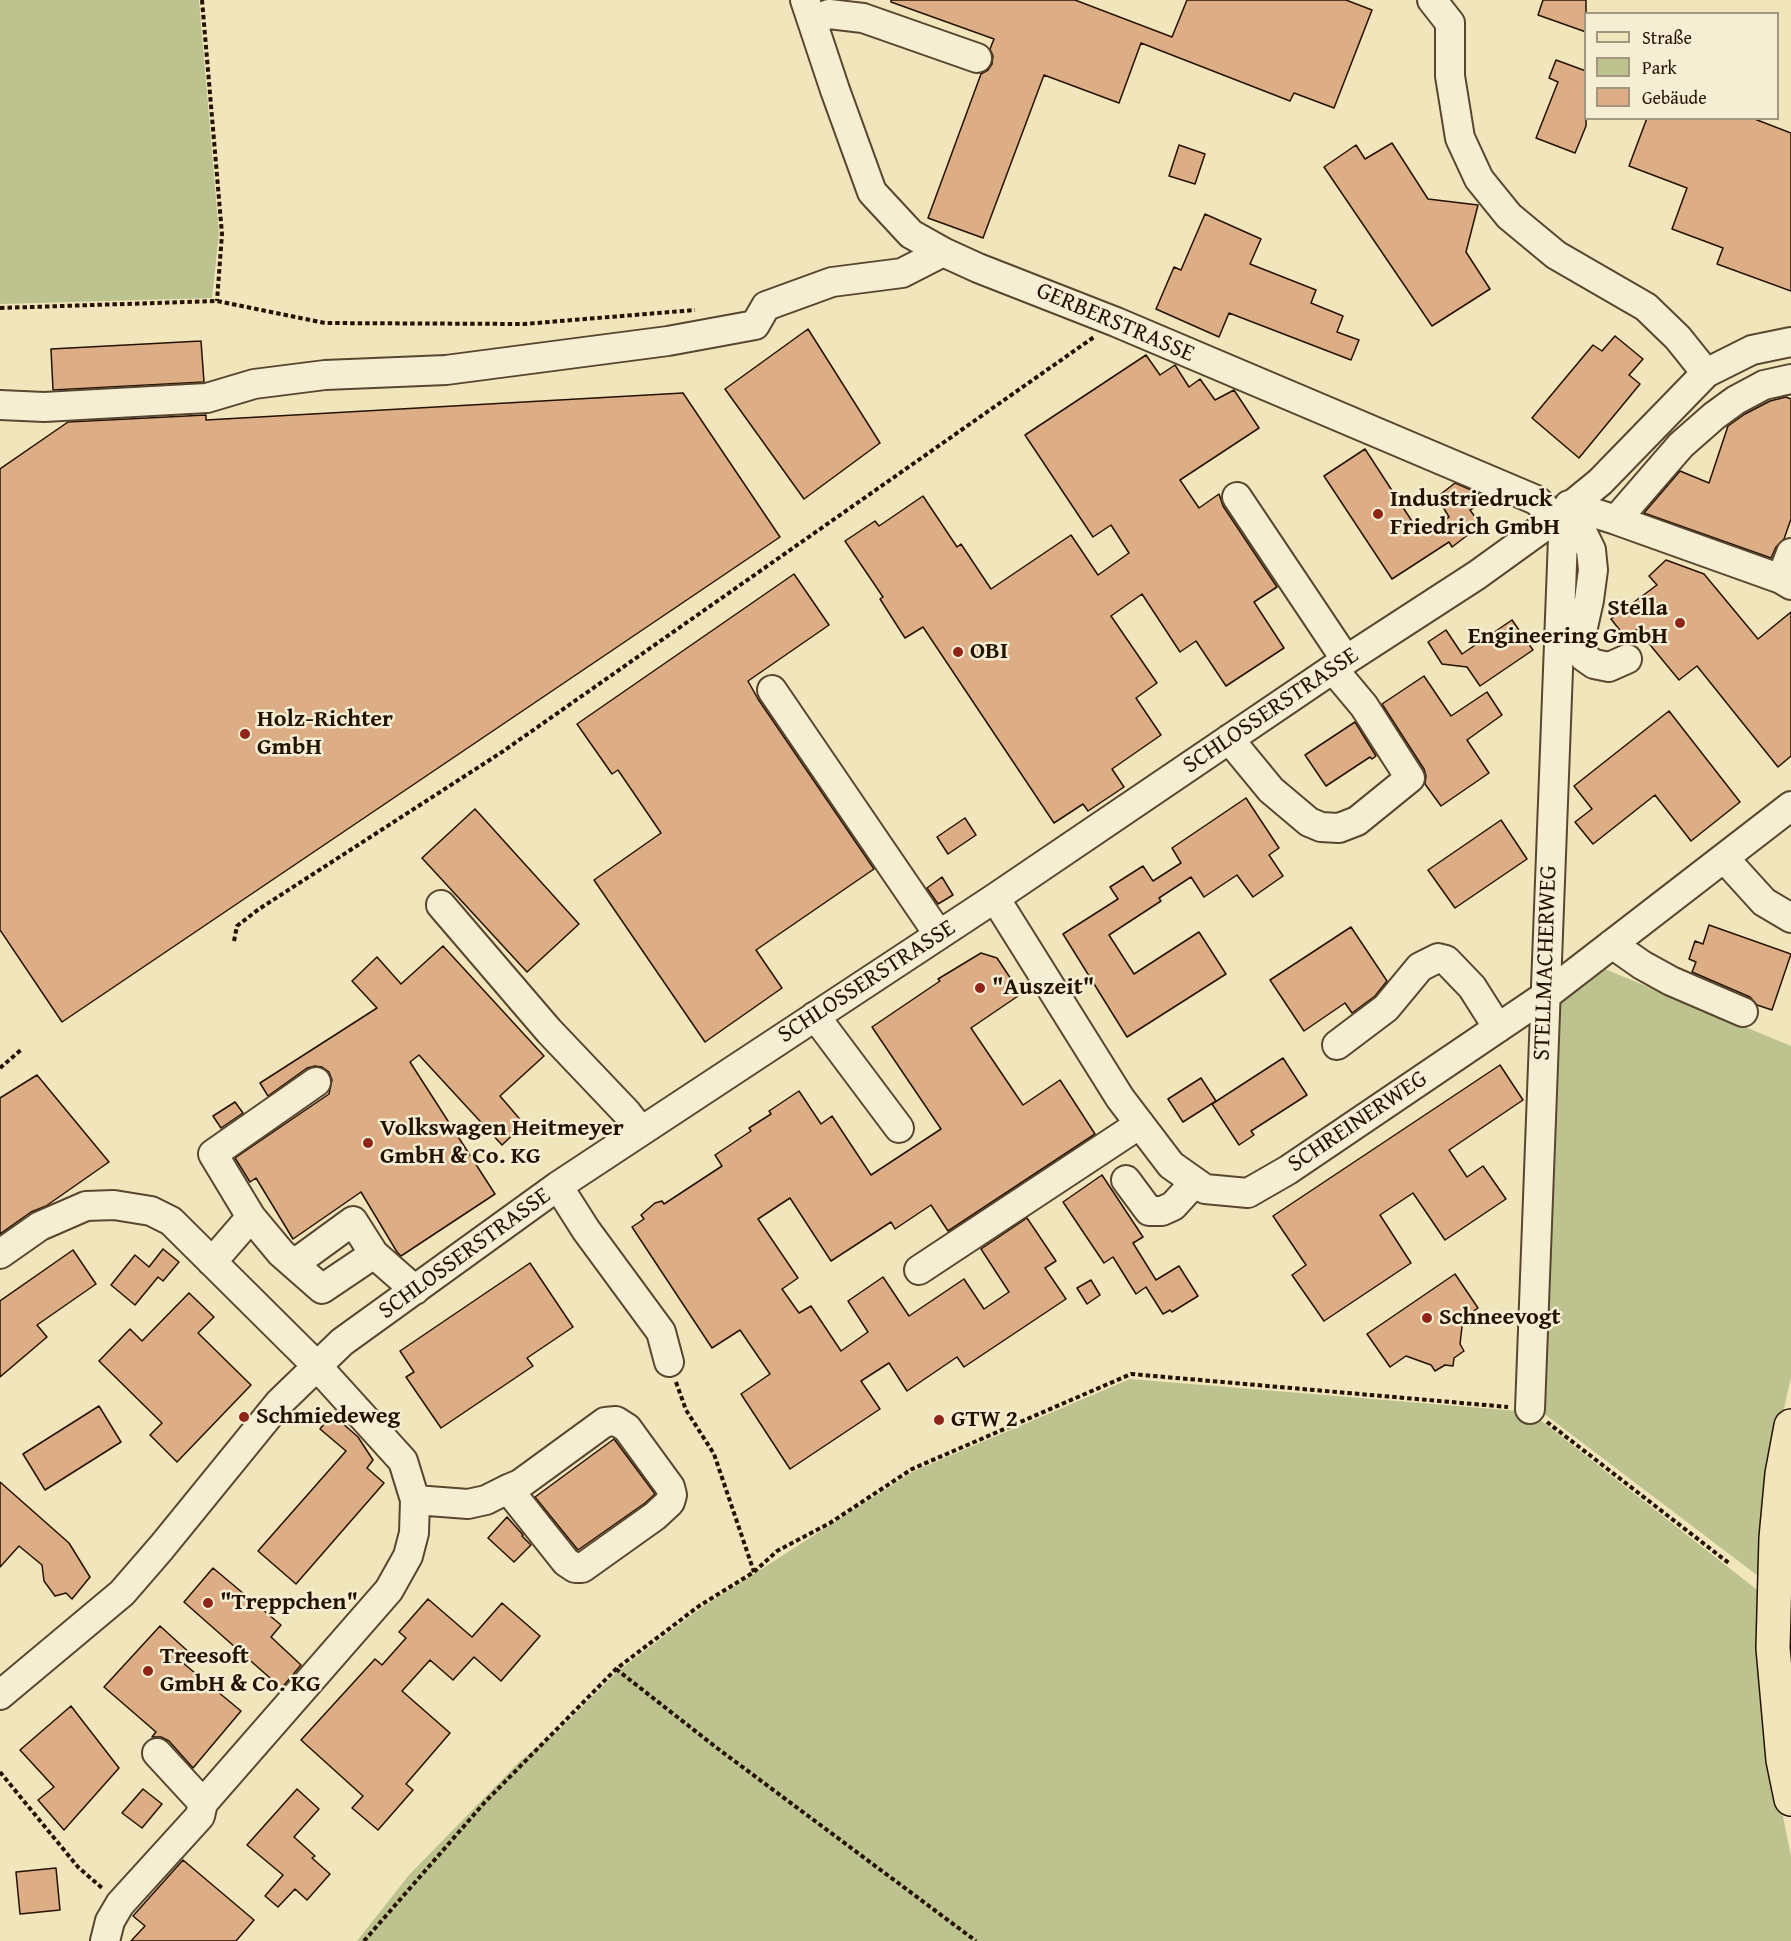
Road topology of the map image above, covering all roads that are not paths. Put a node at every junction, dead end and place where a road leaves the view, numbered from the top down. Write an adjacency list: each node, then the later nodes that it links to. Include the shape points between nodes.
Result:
1 (1432, 0): 3 (street)
2 (809, 11): 4 (street, via 863,18); 5 (street, GERBERSTRASSE, via 872,192 911,234)
3 (1457, 11): 7 (street, via 1450,76 1460,138 1479,179 1509,216 1556,255 1646,307)
4 (977, 58)
5 (943, 252): 9 (street, via 902,273 832,282 766,306 756,325 668,341 446,370 324,375 254,384 207,398 44,407); 11 (street, GERBERSTRASSE)
6 (1791, 342): 7 (street, SCHLOSSERSTRASSE, via 1752,350)
7 (1706, 373): 11 (street, SCHLOSSERSTRASSE, via 1600,482)
8 (1791, 380): 12 (street, via 1764,385 1714,416 1682,445)
9 (0, 405)
10 (1237, 497): 16 (street)
11 (1563, 512): 12 (street); 15 (street, via 1591,550 1593,570 1581,636 1584,657 1609,667); 16 (street, SCHLOSSERSTRASSE, via 1477,575); 26 (street, STELLMACHERWEG)
12 (1616, 520): 14 (street)
13 (1791, 553): 14 (street)
14 (1786, 582)
15 (1627, 659)
16 (1339, 664): 18 (street, SCHLOSSERSTRASSE); 18 (street, via 1410,778 1357,821 1339,828 1309,822 1270,790)
17 (772, 690): 24 (street)
18 (1229, 739): 21 (street, SCHLOSSERSTRASSE)
19 (1791, 806): 20 (street, SCHREINERWEG)
20 (1724, 858): 23 (street, via 1764,902); 25 (street, SCHREINERWEG)
21 (995, 898): 24 (street, SCHLOSSERSTRASSE); 32 (street, SCHREINERWEG)
22 (441, 905): 34 (street)
23 (1791, 918)
24 (939, 935): 28 (street, SCHLOSSERSTRASSE)
25 (1612, 944): 26 (street, SCHREINERWEG); 27 (street, via 1671,981)
26 (1545, 996): 29 (street, SCHREINERWEG); 47 (street, STELLMACHERWEG)
27 (1743, 1012)
28 (816, 1016): 33 (street); 34 (street, SCHLOSSERSTRASSE)
29 (1498, 1028): 30 (street, via 1472,987 1446,960 1437,958 1420,967 1386,1008); 36 (street, SCHREINERWEG, via 1248,1193 1205,1189)
30 (1337, 1045)
31 (316, 1082): 38 (street, via 213,1154)
32 (1140, 1124): 36 (street, SCHREINERWEG, via 1171,1165); 43 (street)
33 (899, 1128)
34 (641, 1131): 37 (street, SCHLOSSERSTRASSE)
35 (1126, 1180): 36 (street, via 1149,1211 1173,1206)
36 (1195, 1182)
37 (558, 1186): 44 (street, SCHLOSSERSTRASSE); 45 (street, via 661,1332)
38 (251, 1217): 41 (street); 42 (street)
39 (0, 1254): 41 (street, via 40,1226 86,1206 114,1205 151,1211 171,1221)
40 (374, 1254): 42 (street, via 322,1289); 42 (street, via 353,1221); 44 (street)
41 (212, 1262): 46 (street)
42 (294, 1264)
43 (919, 1270)
44 (415, 1290): 46 (street, SCHLOSSERSTRASSE)
45 (669, 1362)
46 (316, 1365): 50 (street, via 404,1461); 51 (street, SCHLOSSERSTRASSE, via 279,1403 122,1593)
47 (1530, 1408)
48 (1791, 1426): 53 (main road, via 1776,1539 1773,1648 1783,1760)
49 (508, 1489): 49 (street, via 605,1422 616,1421 627,1428 672,1495 655,1516 582,1568 575,1568); 50 (street, via 468,1504)
50 (416, 1500): 54 (street, via 408,1556 389,1590)
51 (0, 1695)
52 (158, 1753): 54 (street)
53 (1791, 1799)
54 (203, 1803): 55 (street, via 200,1816 120,1904)
55 (105, 1941)

